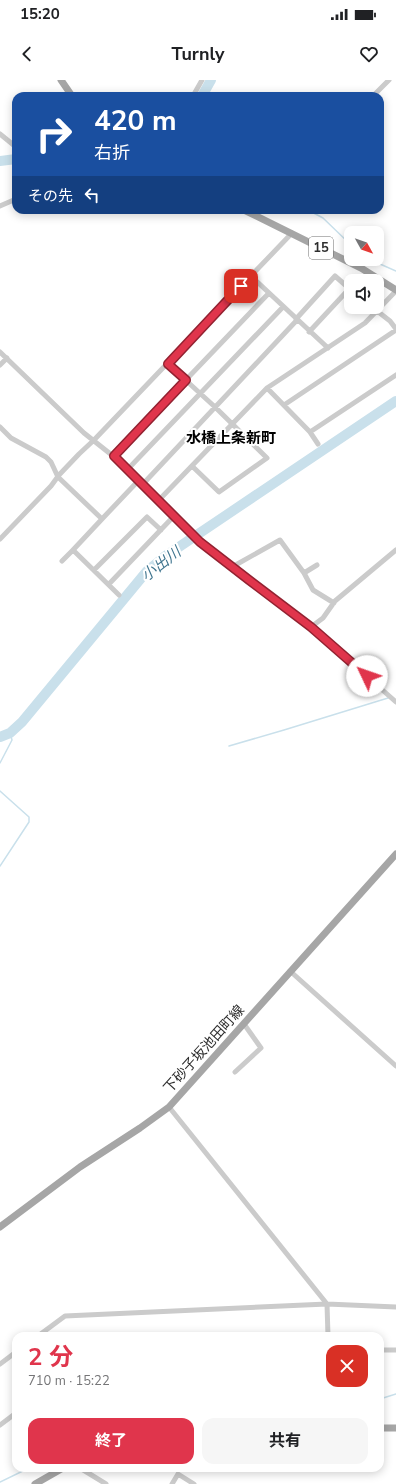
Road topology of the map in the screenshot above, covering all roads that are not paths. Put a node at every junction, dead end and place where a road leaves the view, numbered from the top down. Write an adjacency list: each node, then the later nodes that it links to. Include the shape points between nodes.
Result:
1 (61, 80): 4 (main road)
2 (202, 80): 5 (street)
3 (389, 80): 6 (street)
4 (69, 92)
5 (195, 92)
6 (377, 92)
7 (0, 134): 8 (street)
8 (12, 144)
9 (12, 201): 10 (street)
10 (0, 206)
11 (260, 214): 12 (main road, 15)
12 (292, 233): 13 (street); 15 (main road, 15, via 361,268)
13 (251, 276): 16 (street); 28 (street)
14 (344, 284): 22 (street, via 335,276)
15 (396, 290): 18 (street)
16 (269, 293): 19 (street); 31 (street)
17 (344, 296): 24 (street)
18 (384, 303)
19 (283, 307): 22 (street); 33 (street)
20 (374, 314): 25 (street)
21 (381, 314): 23 (street)
22 (296, 320): 24 (street); 35 (street)
23 (396, 330): 34 (street)
24 (309, 332): 25 (street)
25 (328, 348): 32 (street)
26 (0, 352): 27 (street)
27 (7, 358): 29 (street); 39 (street)
28 (168, 364): 31 (street); 39 (street)
29 (0, 365)
30 (396, 375): 38 (street)
31 (186, 380): 33 (street); 41 (street)
32 (267, 388): 34 (street); 36 (street)
33 (201, 394): 35 (street); 43 (street)
34 (284, 405): 38 (street)
35 (215, 407): 36 (street); 45 (street)
36 (232, 424): 42 (street); 42 (street, via 267,458 219,492)
37 (0, 427): 44 (street, via 11,438 46,457)
38 (310, 432): 40 (street)
39 (94, 440): 41 (street); 44 (street)
40 (318, 444)
41 (114, 456): 43 (street)
42 (192, 466): 46 (street)
43 (128, 470): 45 (street)
44 (58, 476): 48 (street); 50 (street)
45 (141, 482): 46 (street); 48 (street)
46 (159, 500): 47 (street)
47 (174, 516): 49 (street); 55 (street, via 200,542)
48 (102, 519): 51 (street)
49 (161, 530): 56 (street, via 147,517); 58 (street)
50 (0, 539)
51 (73, 550): 53 (street); 56 (street)
52 (396, 550): 60 (street)
53 (62, 561)
54 (318, 565): 57 (street)
55 (232, 567): 57 (street, via 280,540); 61 (street)
56 (94, 570): 58 (street)
57 (304, 573): 60 (street, via 313,590)
58 (109, 584): 59 (street)
59 (119, 595)
60 (334, 603): 61 (street, via 323,618)
61 (311, 627): 62 (street)
62 (396, 702)
63 (396, 854): 64 (main road, 下砂子坂池田町線)
64 (290, 971): 65 (main road, 下砂子坂池田町線); 66 (street)
65 (244, 1024): 67 (street, via 261,1048); 68 (main road, 下砂子坂池田町線)
66 (396, 1066)
67 (235, 1072)
68 (169, 1106): 69 (main road, 下砂子坂池田町線, via 80,1167); 70 (street)
69 (0, 1227)
70 (327, 1304): 71 (street); 72 (street, via 65,1316); 73 (street)
71 (396, 1307)
72 (43, 1332)
73 (328, 1332)
74 (384, 1350): 75 (street)
75 (396, 1350)
76 (12, 1355): 77 (street)
77 (0, 1364)
78 (12, 1416): 79 (street)
79 (0, 1425)
80 (384, 1428): 81 (main road)
81 (396, 1428)
82 (56, 1472): 84 (main road)
83 (86, 1472): 85 (street)
84 (35, 1484)
85 (106, 1484)
86 (172, 1484): 87 (street, via 178,1474)
87 (194, 1484)

